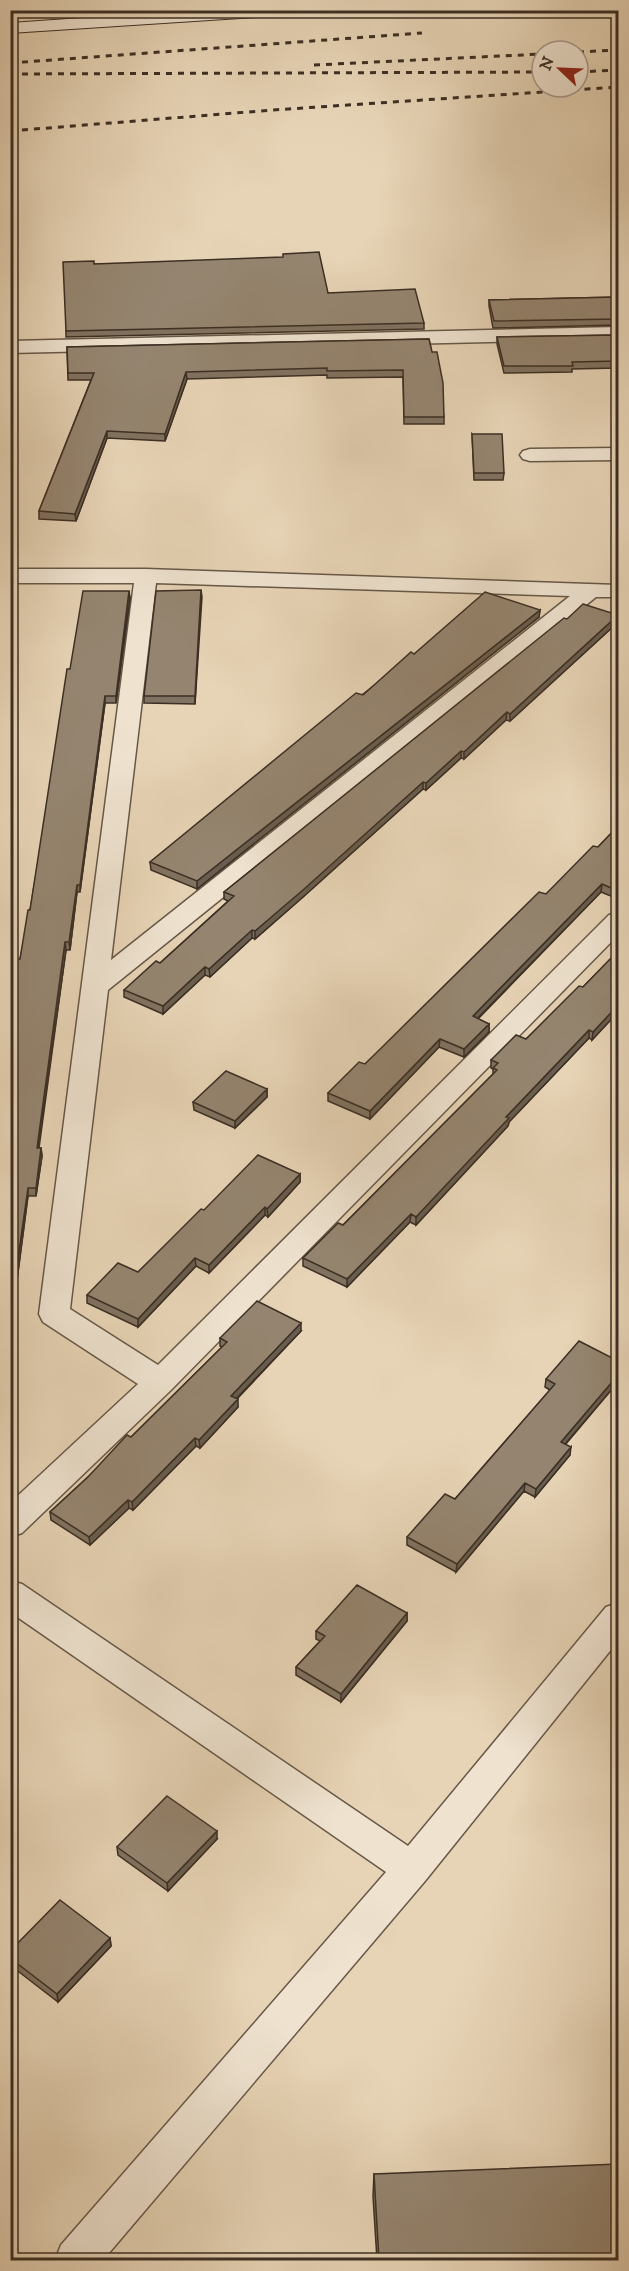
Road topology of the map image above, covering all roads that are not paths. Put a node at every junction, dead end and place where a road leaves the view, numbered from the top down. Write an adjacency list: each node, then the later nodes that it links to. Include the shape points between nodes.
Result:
1 (285, 10): 2 (main road)
2 (10, 28)
3 (618, 333): 4 (street)
4 (10, 347)
5 (530, 454): 6 (street)
6 (618, 454)
7 (10, 576): 8 (street)
8 (146, 576): 9 (street); 12 (street)
9 (591, 590): 10 (street); 12 (street)
10 (618, 591)
11 (618, 921): 13 (street)
12 (96, 986): 13 (street, via 54,1314)
13 (160, 1382): 14 (street)
14 (10, 1524)
15 (10, 1594): 17 (street)
16 (618, 1617): 17 (street)
17 (412, 1869): 18 (street)
18 (76, 2260)

